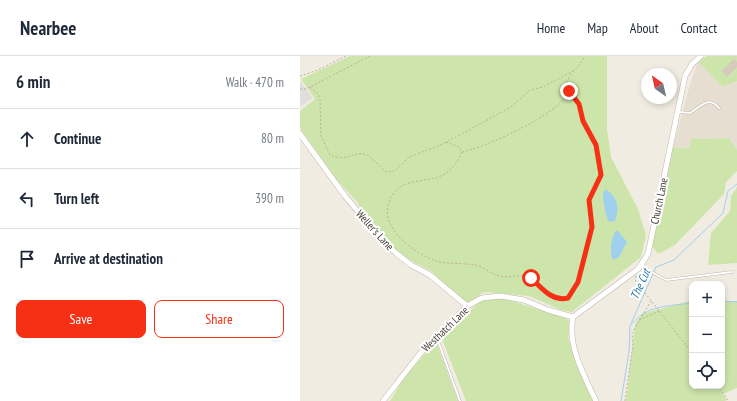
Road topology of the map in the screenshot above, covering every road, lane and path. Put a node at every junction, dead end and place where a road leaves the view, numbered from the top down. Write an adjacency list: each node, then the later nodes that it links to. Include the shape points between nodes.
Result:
1 (346, 56): 6 (path)
2 (370, 56): 7 (path)
3 (585, 56): 5 (path)
4 (701, 56): 11 (street, Church Lane, via 692,64 685,76)
5 (573, 71): 9 (path, via 564,86); 13 (path, via 543,87 530,90 511,107)
6 (300, 76)
7 (310, 87): 8 (path); 13 (path, via 320,99 321,136 330,155 338,158 363,154 372,158 386,172 395,171 409,157)
8 (300, 90)
9 (569, 91): 14 (path, via 559,106 535,120 495,140); 14 (path, via 579,104 583,121 596,145 601,175 589,200 592,227 578,282 568,298 560,300 552,297 531,278 524,276 508,278 477,266 437,262 422,255 394,229 386,210 397,191 406,184 445,174 453,167)
10 (719, 108): 11 (lane, via 716,104 705,102 690,113)
11 (678, 112): 15 (street, Church Lane, via 648,254)
12 (300, 134): 18 (street, Weller's Lane, via 345,196 382,240)
13 (446, 142): 14 (path, via 460,147)
14 (462, 152)
15 (640, 267): 16 (lane, via 666,280); 17 (path, via 634,280); 20 (street)
16 (732, 272)
17 (651, 300): 19 (path); 21 (path)
18 (467, 306): 20 (street, Westhatch Lane, via 482,298 501,296 524,300); 22 (street, Westhatch Lane)
19 (659, 310): 21 (path); 23 (path)
20 (573, 317): 27 (street, via 573,342)
21 (638, 320): 28 (path, via 632,333 633,345)
22 (436, 337): 25 (street, Westhatch Lane, via 401,376); 26 (lane)
23 (689, 349)
24 (719, 389): 29 (path)
25 (383, 401)
26 (460, 401)
27 (596, 401)
28 (625, 401)
29 (729, 401)

